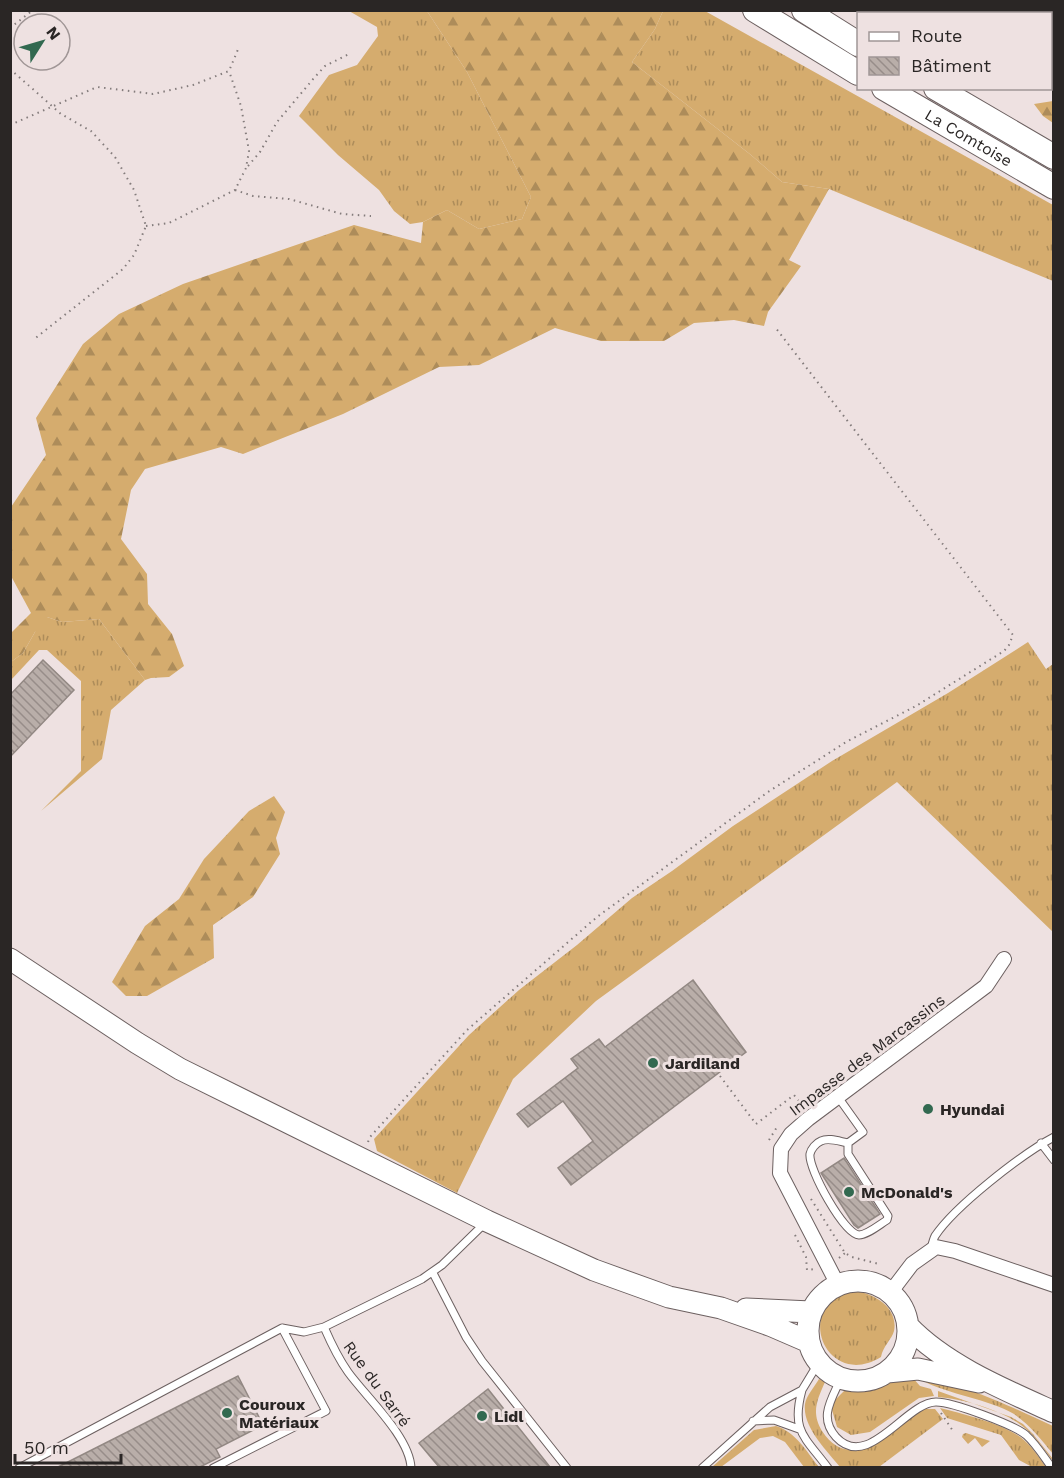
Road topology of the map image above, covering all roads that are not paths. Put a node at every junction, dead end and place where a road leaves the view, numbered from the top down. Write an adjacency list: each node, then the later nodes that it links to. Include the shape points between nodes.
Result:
1 (755, 10): 4 (highway)
2 (804, 10): 3 (highway)
3 (853, 39)
4 (857, 72)
5 (887, 90): 10 (highway, La Comtoise)
6 (939, 90): 9 (highway, La Comtoise)
7 (958, 90): 8 (highway)
8 (1053, 144)
9 (1053, 157)
10 (1053, 187)
11 (10, 959): 18 (main road, via 180,1069)
12 (1004, 959): 13 (street, Impasse des Marcassins, via 986,986)
13 (838, 1097): 15 (lane, via 863,1132); 21 (street, Impasse des Marcassins, via 791,1134 781,1149 780,1173)
14 (1053, 1137): 16 (lane)
15 (849, 1143): 15 (lane, via 822,1140 810,1155 830,1203 850,1231 862,1235 887,1221 888,1216 848,1154)
16 (1041, 1143): 17 (lane); 19 (lane, via 962,1206 935,1237)
17 (1053, 1160)
18 (487, 1221): 20 (lane, Rue du Sarré); 24 (main road, via 638,1287)
19 (931, 1249): 22 (street, via 955,1251); 23 (street, via 912,1264)
20 (433, 1273): 27 (lane, Rue du Sarré); 41 (lane, via 482,1361)
21 (838, 1285): 23 (main road, via 865,1281); 25 (main road, via 827,1291)
22 (1053, 1285)
23 (890, 1293): 26 (main road, via 902,1308)
24 (721, 1308): 25 (main road); 29 (main road)
25 (811, 1312): 29 (main road)
26 (908, 1326): 31 (main road, via 903,1352); 33 (main road, via 927,1344)
27 (324, 1327): 28 (lane, via 304,1332); 40 (lane, Rue du Sarré, via 348,1373 407,1449)
28 (282, 1328): 38 (lane); 39 (lane, via 326,1411)
29 (809, 1342): 30 (main road)
30 (819, 1362): 32 (main road); 34 (lane)
31 (887, 1372): 32 (main road, via 872,1379); 33 (main road, via 918,1369)
32 (841, 1378): 44 (lane, via 827,1409 827,1425 838,1439 852,1446 871,1444 920,1408 935,1402 1012,1426 1026,1436)
33 (992, 1384): 35 (main road)
34 (802, 1390): 36 (lane); 37 (lane, via 797,1409)
35 (1053, 1412)
36 (753, 1421): 37 (lane, via 774,1420); 42 (lane)
37 (799, 1429): 43 (lane)
38 (19, 1467)
39 (213, 1467)
40 (411, 1467)
41 (567, 1467)
42 (702, 1467)
43 (828, 1467)
44 (1052, 1467)

